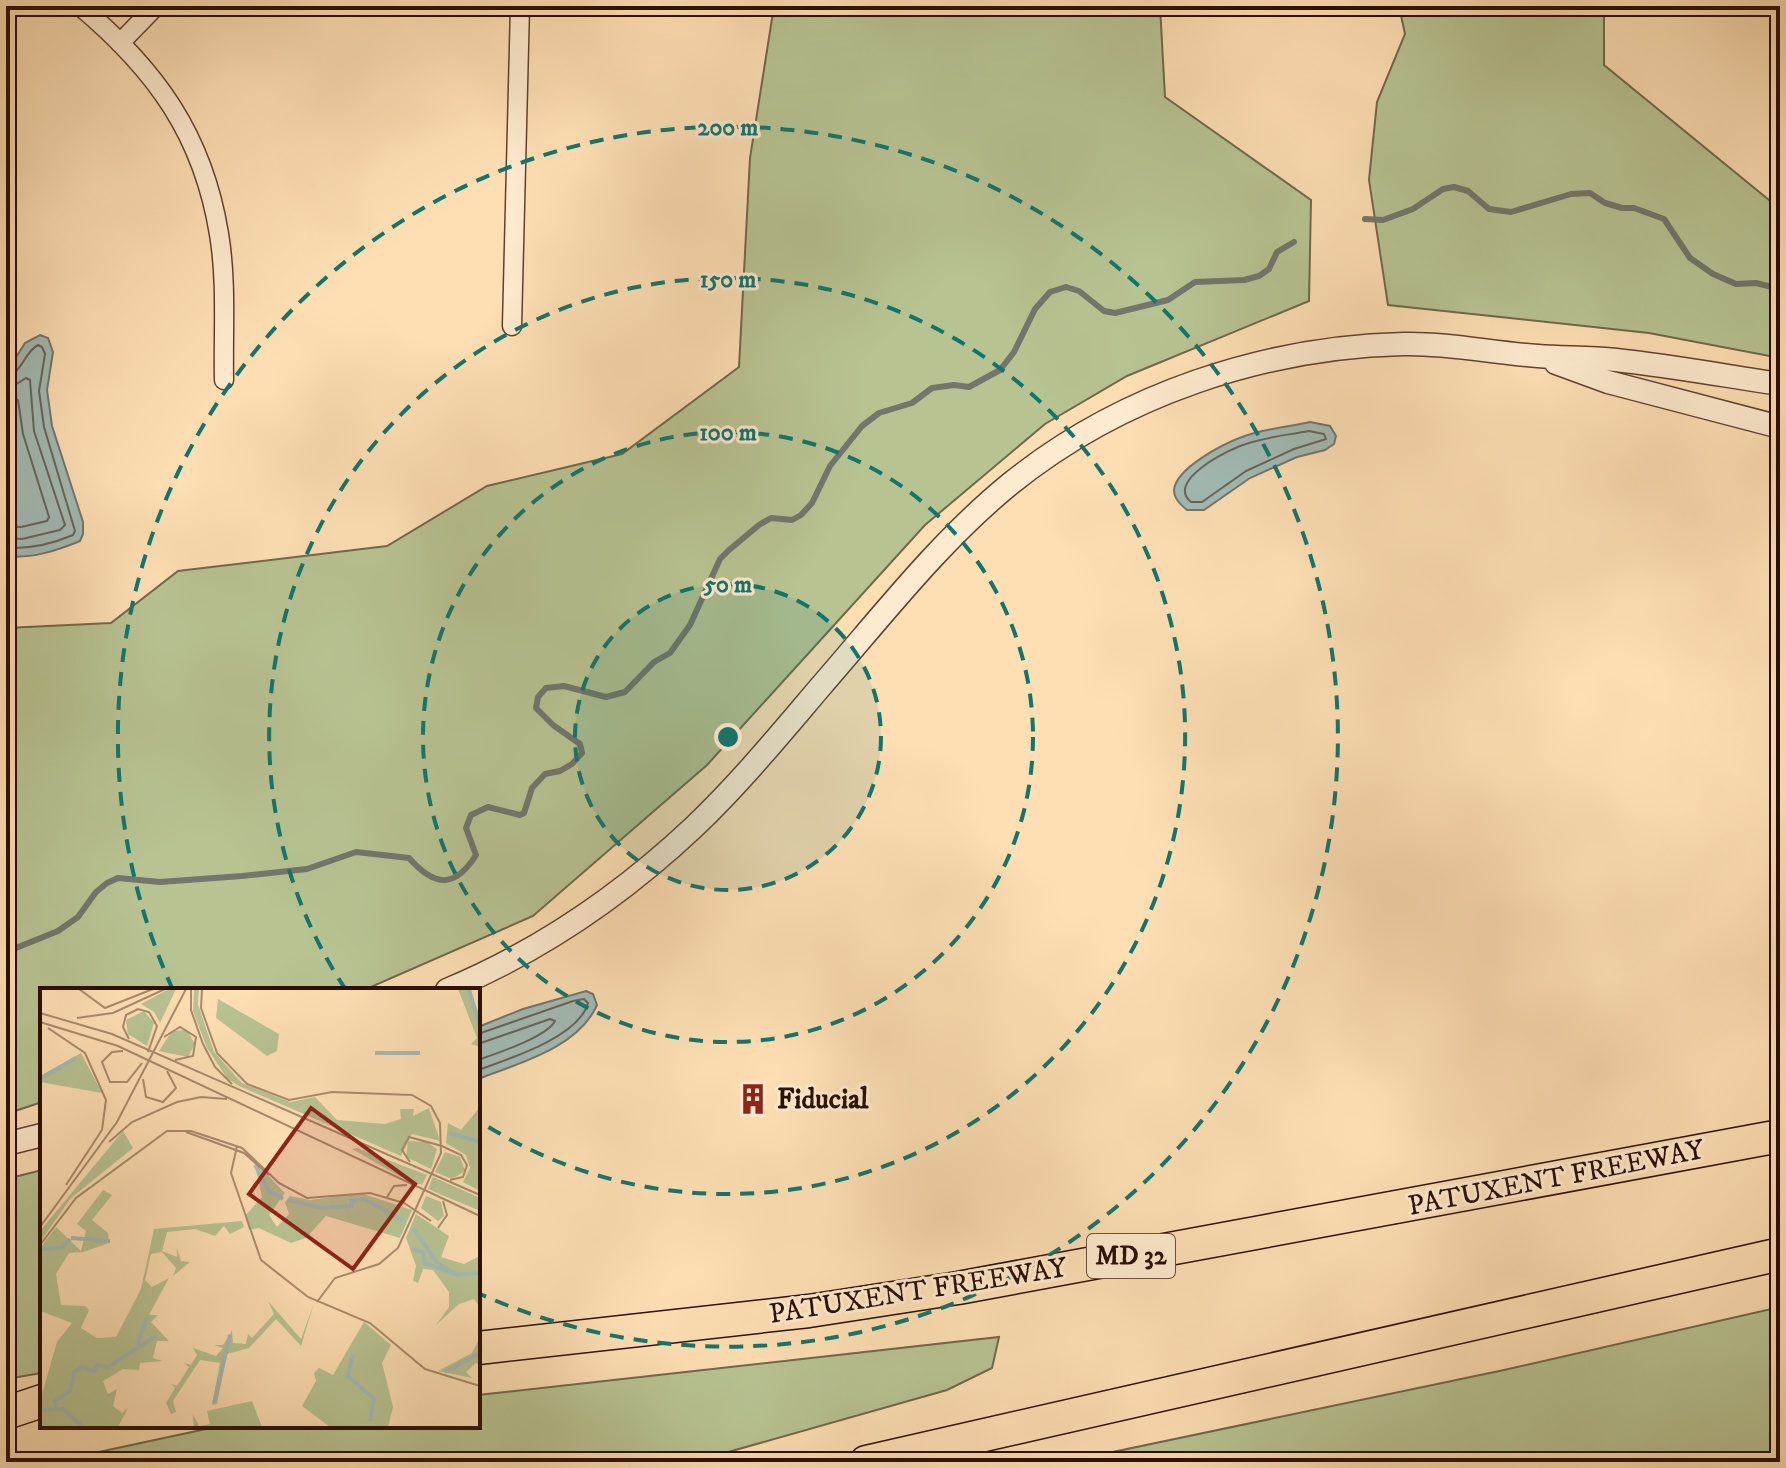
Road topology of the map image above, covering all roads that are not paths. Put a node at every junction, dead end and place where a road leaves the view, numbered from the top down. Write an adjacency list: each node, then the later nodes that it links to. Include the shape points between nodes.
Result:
1 (80, 6): 4 (street)
2 (156, 6): 4 (street)
3 (520, 6): 5 (street)
4 (120, 43): 7 (street, via 177,112 208,186 223,281)
5 (512, 326)
6 (1536, 356): 8 (street, via 1613,359); 9 (street, via 1608,382); 10 (street, via 1405,344 1282,357 1217,374 1104,423 1011,483 933,556 744,776 664,853 576,920)
7 (224, 380)
8 (1780, 384)
9 (1780, 427)
10 (451, 988)
11 (40, 1136): 13 (street)
12 (1780, 1136): 15 (highway, PATUXENT FREEWAY / MD 32, via 958,1288 809,1311)
13 (6, 1144)
14 (1775, 1256): 20 (highway)
15 (480, 1348)
16 (40, 1402): 17 (highway)
17 (6, 1413)
18 (40, 1419): 19 (highway)
19 (6, 1426)
20 (866, 1462)

